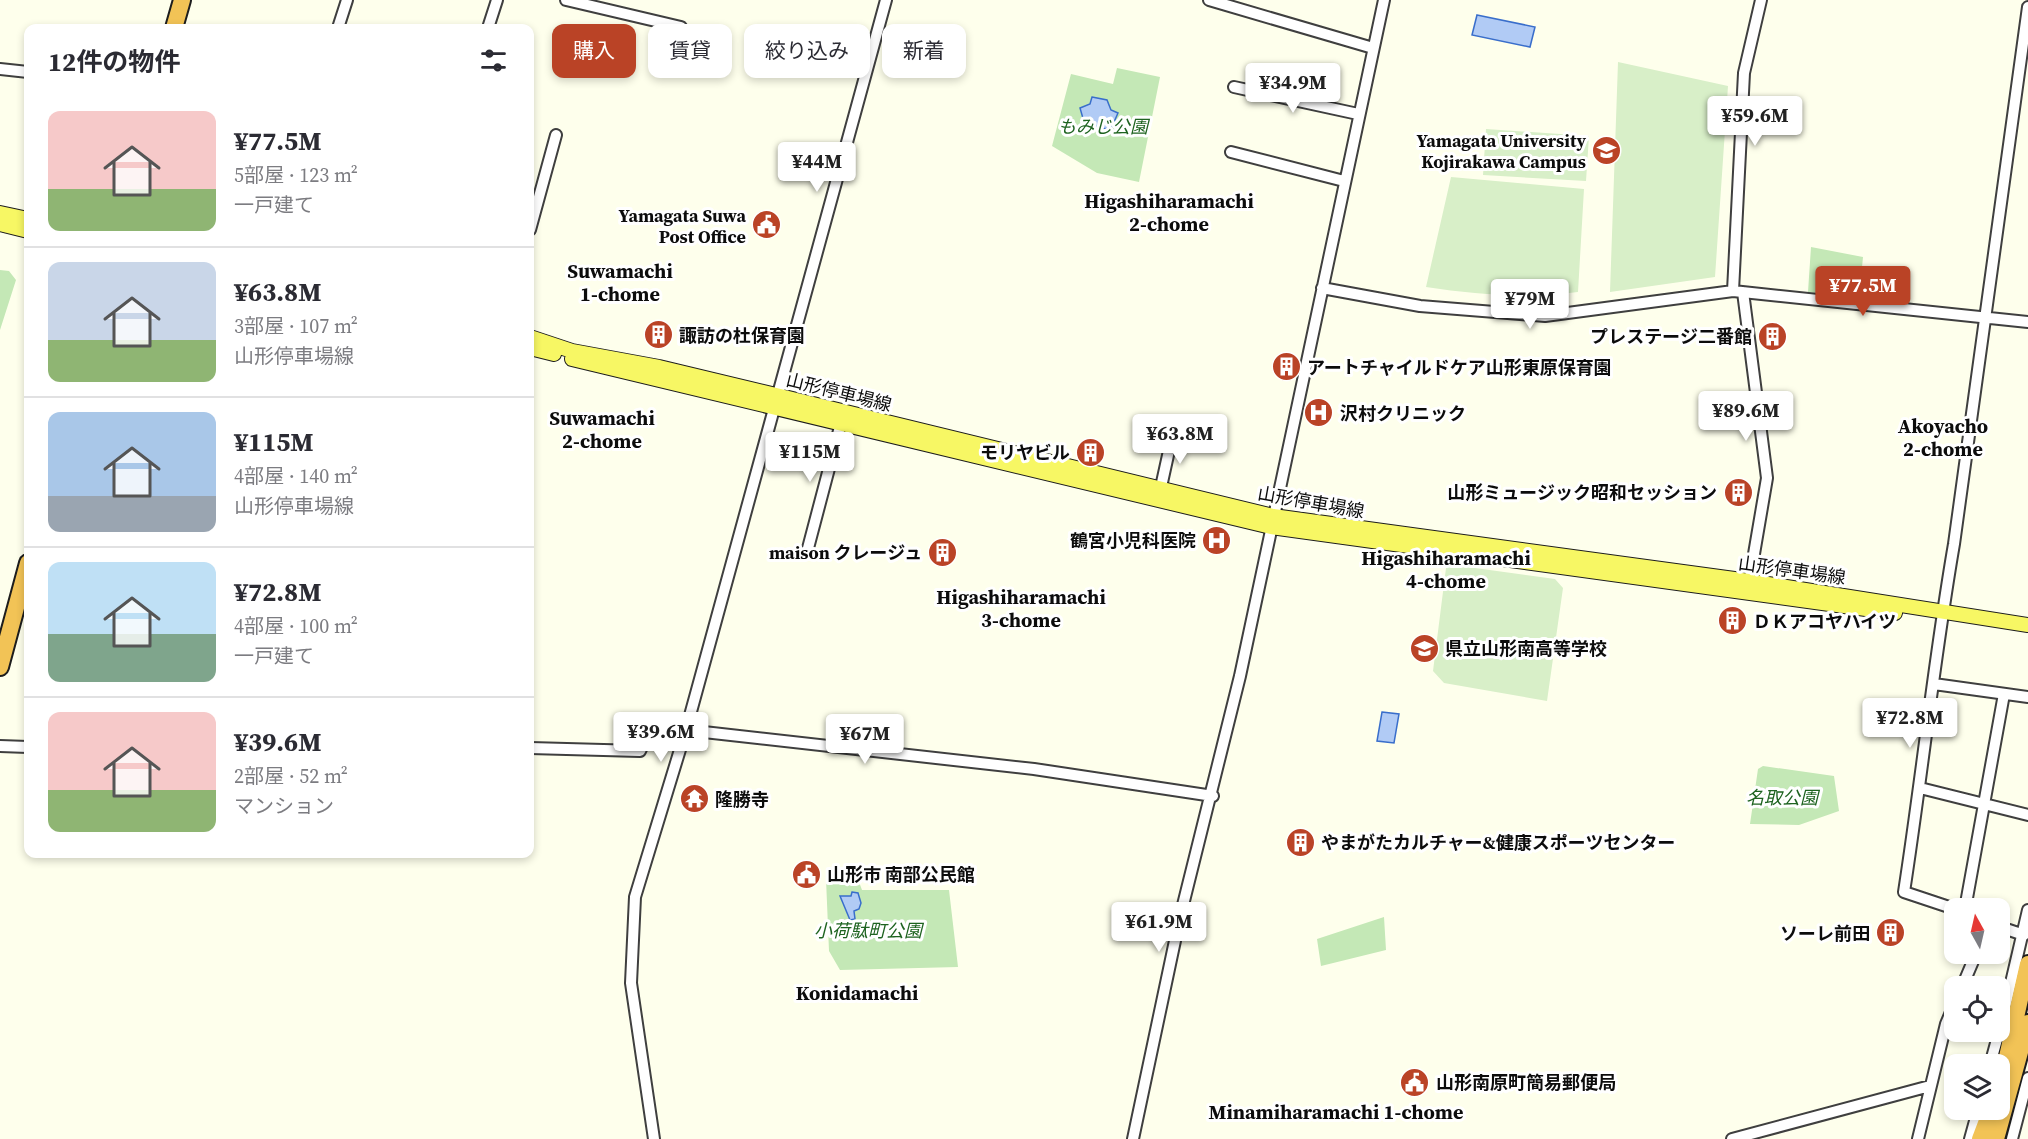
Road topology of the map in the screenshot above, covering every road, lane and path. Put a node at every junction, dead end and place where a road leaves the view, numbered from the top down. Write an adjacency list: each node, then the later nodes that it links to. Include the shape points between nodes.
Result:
1 (182, 0): 10 (highway)
2 (347, 0): 11 (street)
3 (497, 0): 12 (street)
4 (566, 0): 13 (street)
5 (886, 0): 33 (street)
6 (1209, 0): 14 (street)
7 (1384, 0): 14 (street)
8 (1761, 0): 28 (street, via 1744,73)
9 (2028, 7): 29 (street)
10 (175, 24)
11 (339, 24)
12 (489, 24)
13 (668, 24)
14 (1373, 48): 18 (street)
15 (0, 69): 16 (street)
16 (24, 72)
17 (1234, 87): 18 (street)
18 (1358, 114): 21 (street)
19 (556, 135): 23 (street)
20 (1231, 152): 21 (street)
21 (1344, 181): 27 (street)
22 (0, 213): 24 (main road)
23 (534, 215)
24 (24, 218)
25 (0, 224): 26 (main road)
26 (24, 230)
27 (1322, 288): 28 (street, via 1420,306 1545,316); 37 (street)
28 (1738, 292): 29 (street); 40 (street, via 1767,478)
29 (1985, 317): 30 (street); 41 (street)
30 (2028, 322)
31 (534, 339): 33 (main road, 山形停車場線, via 572,351 660,367)
32 (534, 349): 33 (main road, 山形停車場線)
33 (775, 400): 34 (main road, 山形停車場線); 36 (main road, 山形停車場線); 48 (street)
34 (841, 423): 37 (main road, 山形停車場線); 38 (street)
35 (1172, 437): 36 (street)
36 (1161, 487): 37 (main road, 山形停車場線)
37 (1272, 521): 40 (main road, 山形停車場線); 53 (street)
38 (807, 552)
39 (24, 578): 44 (highway)
40 (1748, 587): 41 (main road, 山形停車場線)
41 (1942, 615): 42 (main road, 山形停車場線); 43 (main road, 山形停車場線); 45 (street)
42 (2028, 625)
43 (2028, 633)
44 (0, 667)
45 (1935, 684): 46 (street); 52 (street)
46 (2004, 694): 47 (street); 54 (street)
47 (2028, 697)
48 (686, 730): 51 (street, via 651,728 640,751); 53 (street, via 1034,769); 74 (street, via 635,897 632,919 631,983)
49 (0, 746): 50 (street)
50 (24, 747)
51 (534, 748)
52 (1920, 788): 54 (street); 57 (street, via 1904,892)
53 (1213, 796): 75 (street, via 1180,917)
54 (1984, 803): 55 (street); 56 (street)
55 (2028, 815)
56 (1967, 898)
57 (1944, 905)
58 (2028, 910): 60 (street)
59 (2010, 930): 60 (street)
60 (2024, 935): 62 (street)
61 (2028, 964): 65 (highway)
62 (2010, 989)
63 (2028, 1023): 66 (highway)
64 (1944, 1032): 68 (street)
65 (2010, 1061)
66 (2010, 1074)
67 (2028, 1078): 83 (street)
68 (1930, 1086): 76 (street); 77 (street)
69 (1975, 1120): 78 (street)
70 (1988, 1120): 79 (highway)
71 (1989, 1120): 80 (highway)
72 (1999, 1120): 81 (highway)
73 (2004, 1120): 82 (highway)
74 (654, 1139)
75 (1133, 1139)
76 (1732, 1139)
77 (1918, 1139)
78 (1970, 1139)
79 (1980, 1139)
80 (1984, 1139)
81 (1996, 1139)
82 (2003, 1139)
83 (2012, 1139)

